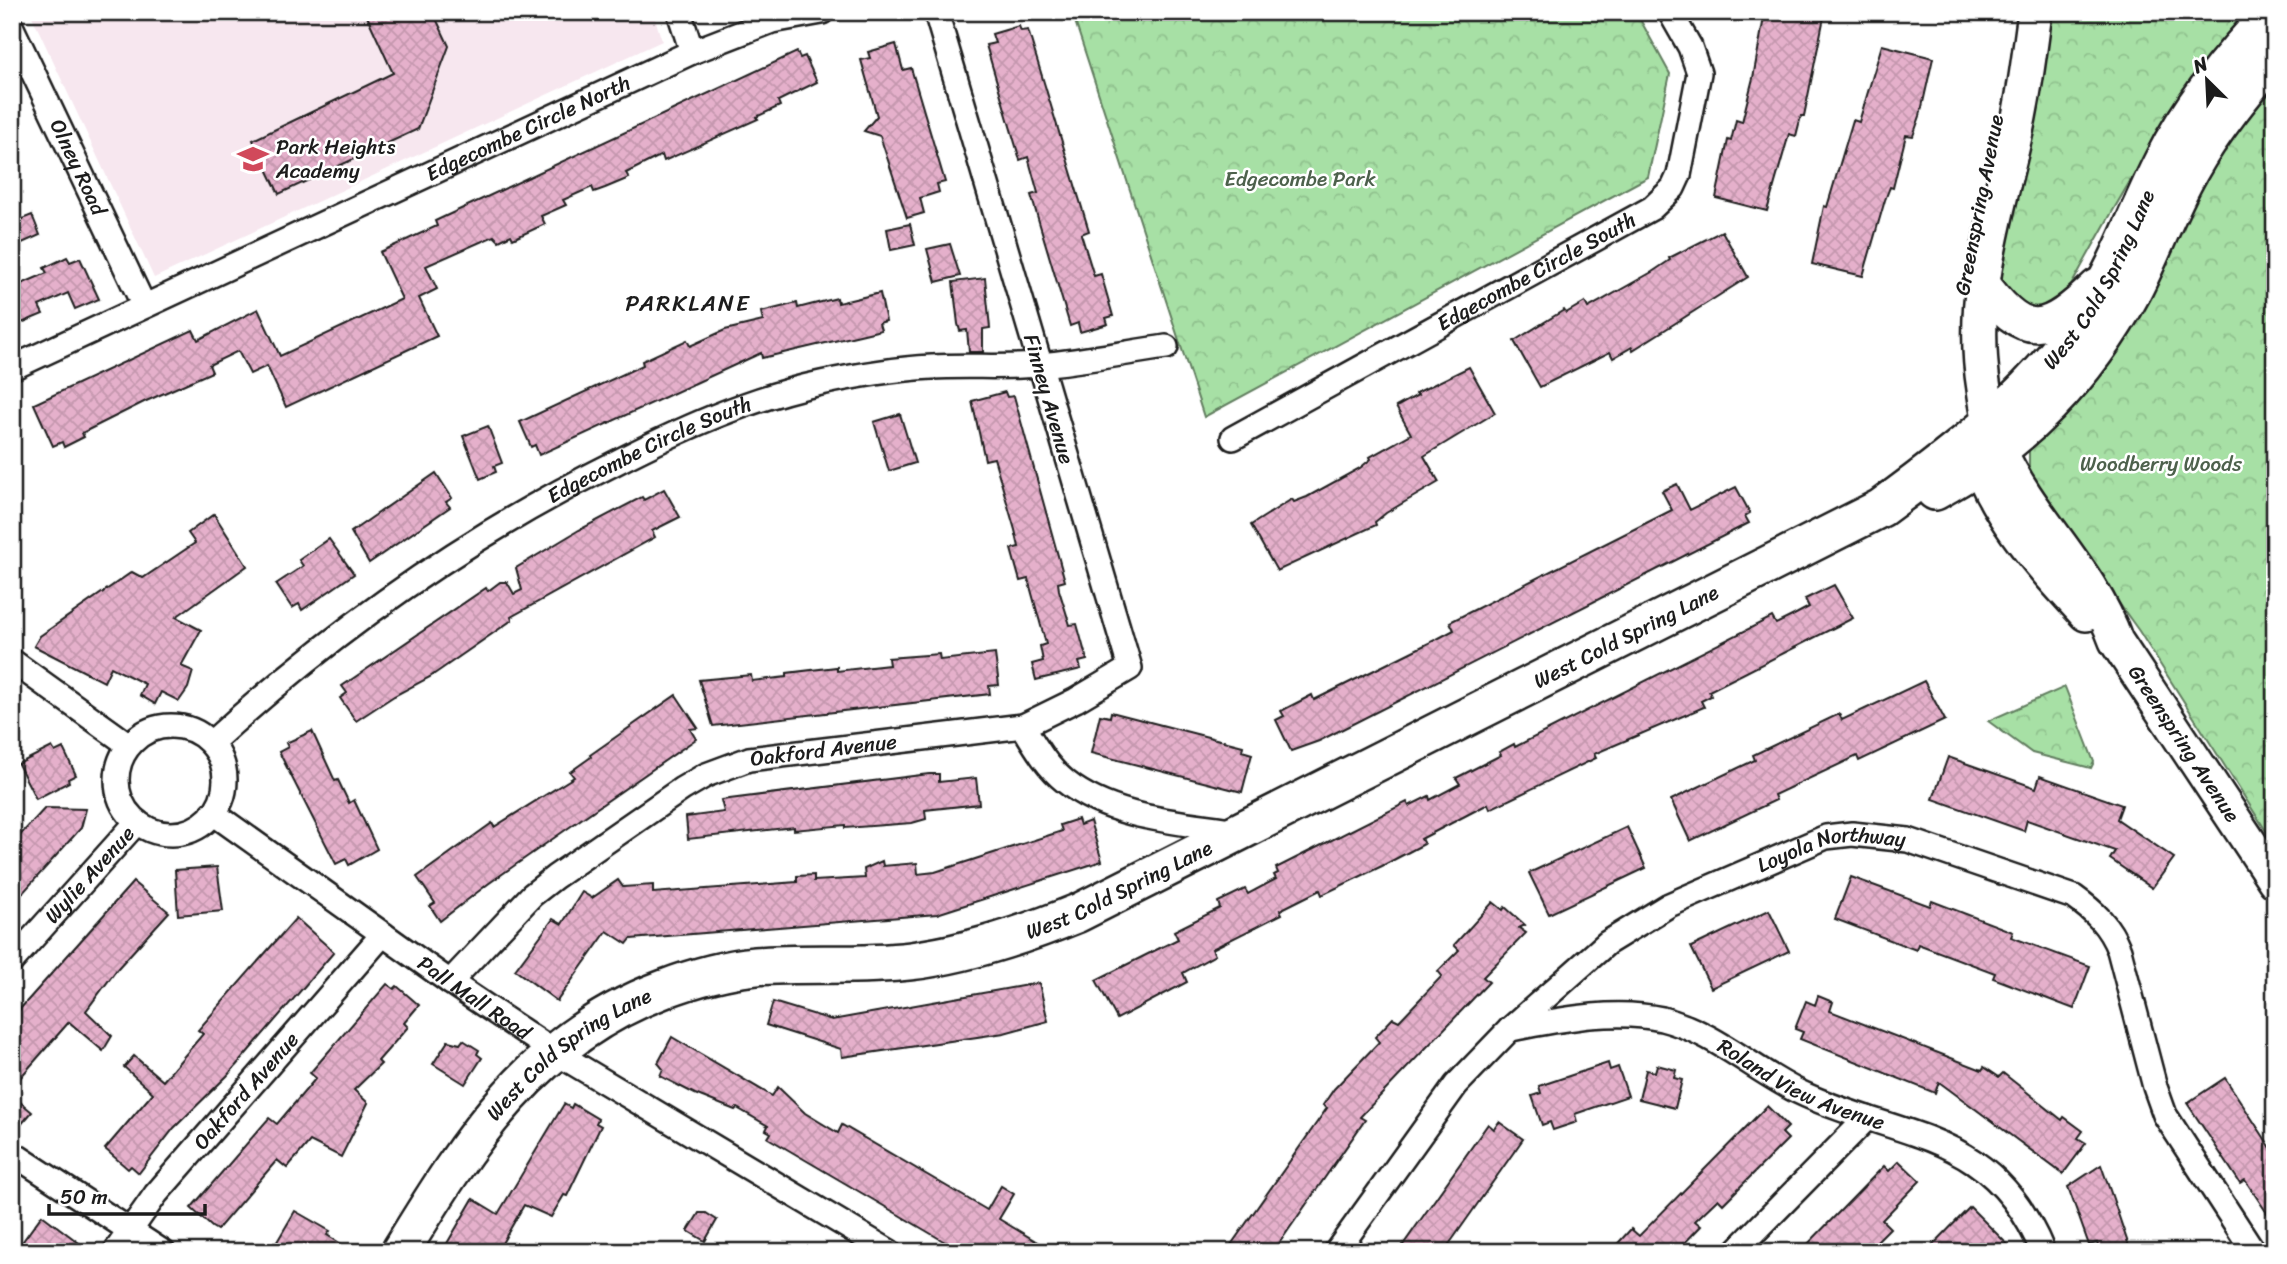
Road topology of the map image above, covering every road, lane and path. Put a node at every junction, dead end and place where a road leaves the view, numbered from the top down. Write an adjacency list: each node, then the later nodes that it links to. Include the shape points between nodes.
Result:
1 (679, 12): 9 (street)
2 (822, 12): 9 (street, Edgecombe Circle North, via 772,21)
3 (936, 12): 15 (street, Finney Avenue)
4 (1670, 12): 17 (street, Edgecombe Circle South, via 1699,73 1679,175 1665,197)
5 (2015, 12): 18 (main road, Greenspring Avenue, via 1960,286 1962,382)
6 (2035, 12): 12 (main road, Greenspring Avenue, via 2022,100)
7 (2274, 12): 11 (main road, West Cold Spring Lane, via 2202,99 2165,157)
8 (15, 39): 13 (street, Olney Road)
9 (692, 52): 13 (street, Edgecombe Circle North)
10 (2275, 55): 18 (main road, West Cold Spring Lane, via 2189,171 2132,292 2099,343 2060,395)
11 (2107, 277): 12 (main road, via 2066,315 2045,324 2017,321); 18 (main road, West Cold Spring Lane, via 2062,349)
12 (1981, 281): 18 (main road, Greenspring Avenue, via 1978,323)
13 (144, 306): 16 (street, Edgecombe Circle North)
14 (1166, 347): 15 (street, Edgecombe Circle South)
15 (1039, 365): 20 (street, Finney Avenue, via 1130,668); 21 (street, Edgecombe Circle South, via 916,368 821,383 771,396 655,442 544,498 424,573 301,664)
16 (12, 368)
17 (1233, 438)
18 (1985, 445): 25 (main road, West Cold Spring Lane, via 1881,508); 26 (main road, Greenspring Avenue, via 2019,486 2107,614 2116,641)
19 (12, 661): 22 (street)
20 (1023, 726): 25 (street, via 1052,769 1096,798 1146,816); 29 (street, Oakford Avenue, via 749,760 724,768 682,789 532,895)
21 (211, 743): 22 (street, via 197,732 160,726); 23 (street, via 225,774 224,790)
22 (130, 745): 24 (street, via 120,760 117,777 125,809)
23 (213, 813): 24 (street, via 184,832 159,832); 27 (street, Pall Mall Road)
24 (137, 822): 28 (street, Wylie Avenue)
25 (1237, 831): 31 (main road, West Cold Spring Lane, via 1078,913 1004,941 911,961 719,972 640,998 602,1017)
26 (2275, 881)
27 (383, 934): 29 (street, Pall Mall Road); 34 (street, Oakford Avenue, via 156,1194)
28 (12, 961)
29 (450, 982): 31 (street, Pall Mall Road)
30 (1510, 1029): 32 (street, Roland View Avenue, via 1604,1016 1662,1019 1711,1037 1796,1090); 39 (street, Loyola Northway, via 1430,1117); 42 (street, Loyola Northway, via 1606,943 1669,905 1826,837 1852,834 1908,840 2074,897 2110,928 2165,1115)
31 (553, 1051): 37 (main road, West Cold Spring Lane, via 478,1132); 38 (street, Pall Mall Road)
32 (1867, 1118): 40 (street); 41 (street, Roland View Avenue, via 1937,1140 1989,1171 2022,1206)
33 (12, 1153): 34 (street)
34 (130, 1231): 35 (street, Oakford Avenue); 36 (street)
35 (115, 1252)
36 (163, 1252)
37 (400, 1252)
38 (890, 1252)
39 (1336, 1252)
40 (1735, 1252)
41 (2043, 1252)
42 (2254, 1252)

